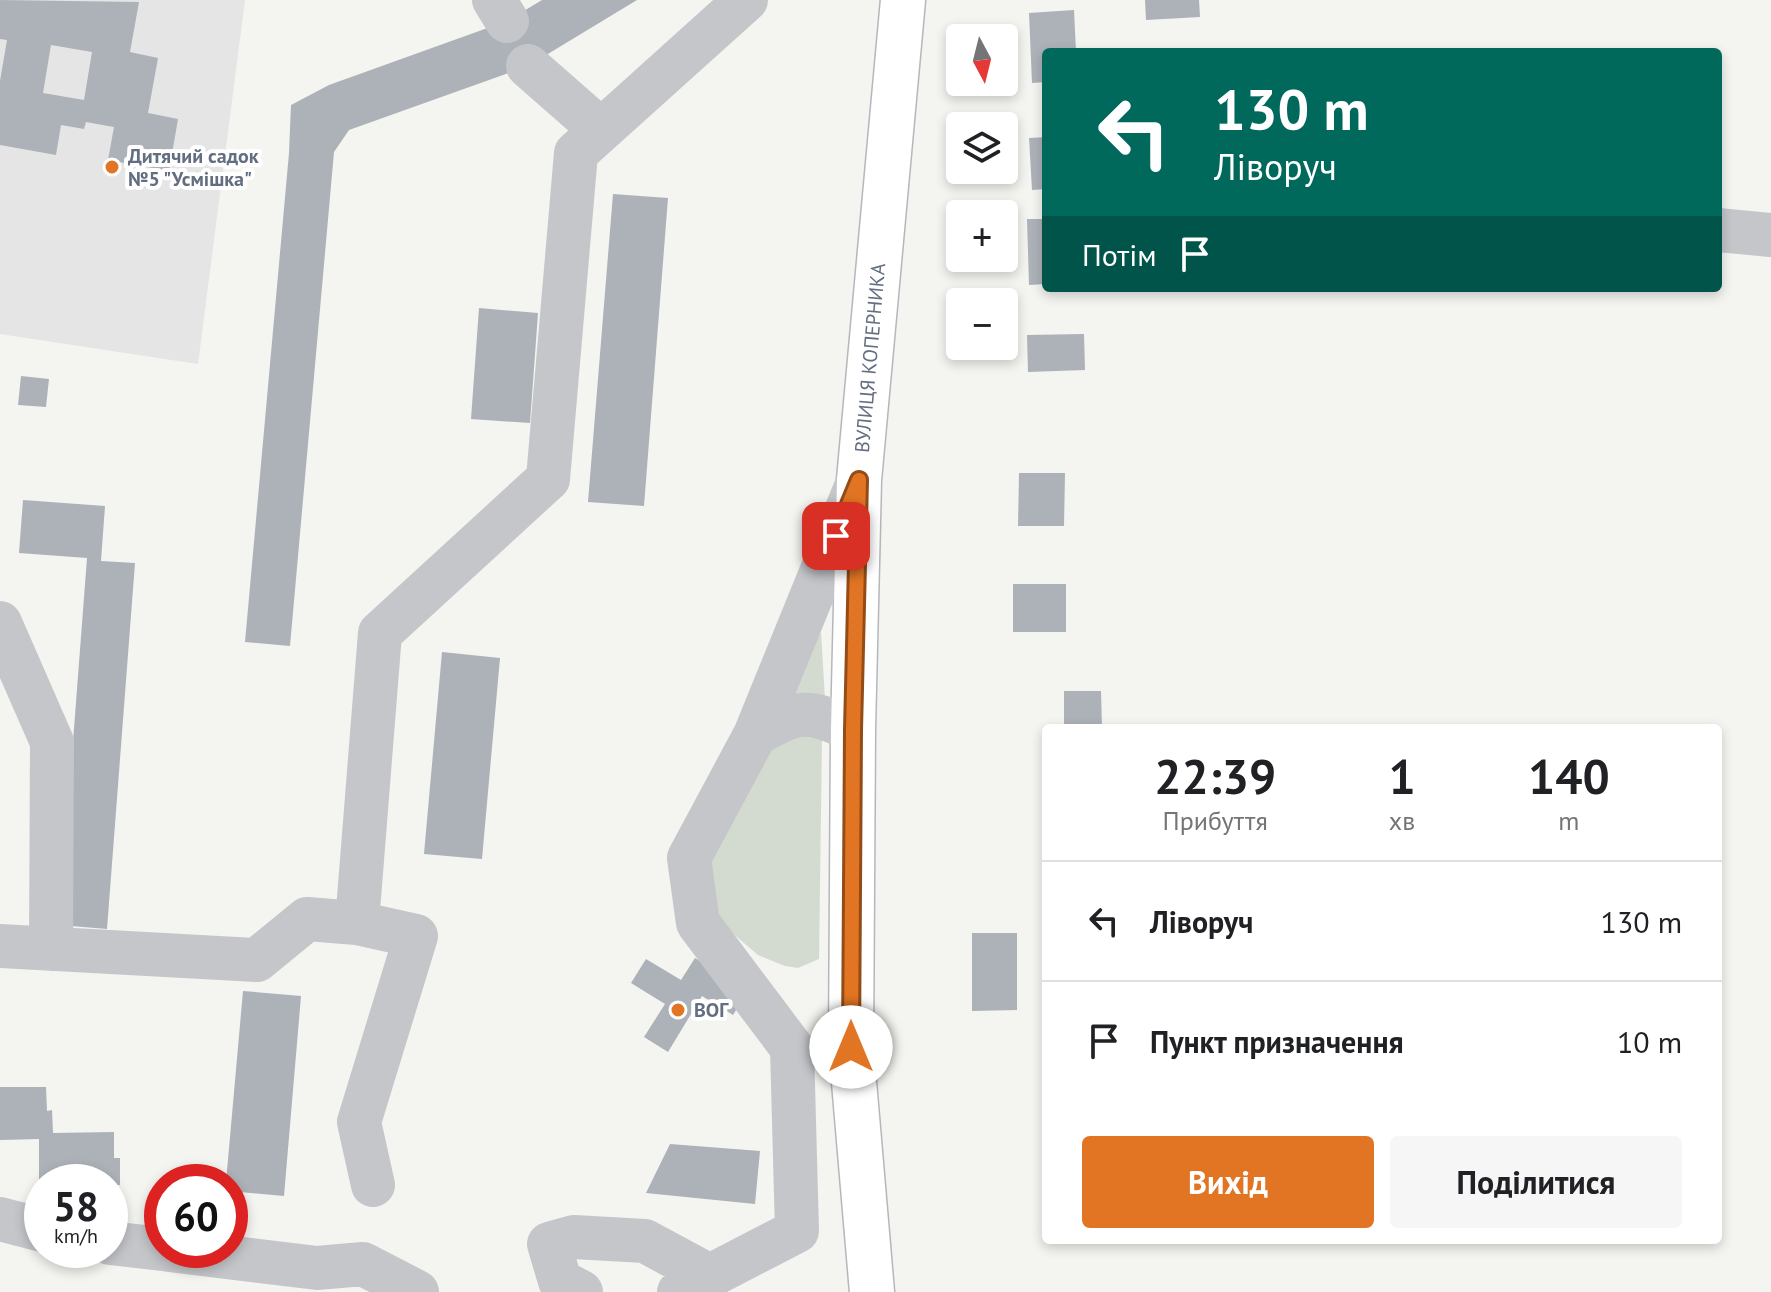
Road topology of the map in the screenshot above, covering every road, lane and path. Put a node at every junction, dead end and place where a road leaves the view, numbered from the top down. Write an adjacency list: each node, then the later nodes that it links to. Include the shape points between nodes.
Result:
1 (746, 0): 4 (street)
2 (903, 0): 7 (main road, ВУЛИЦЯ КОПЕРНИКА)
3 (528, 66): 4 (street)
4 (601, 130): 11 (street, via 576,153 548,479 380,633)
5 (1722, 230): 6 (street)
6 (1771, 235)
7 (859, 480): 9 (main road, ВУЛИЦЯ КОПЕРНИКА); 10 (street)
8 (0, 623): 13 (street, via 52,742)
9 (853, 730): 10 (street, via 819,714 784,717); 14 (main road, ВУЛИЦЯ КОПЕРНИКА)
10 (755, 735): 15 (street, via 689,858 698,923)
11 (357, 923): 13 (street, via 307,919 257,960); 16 (street, via 416,936 359,1122)
12 (0, 946): 13 (street)
13 (51, 949)
14 (851, 1047): 15 (street); 24 (main road, ВУЛИЦЯ КОПЕРНИКА)
15 (792, 1048): 21 (street, via 797,1231)
16 (373, 1185)
17 (0, 1219): 18 (street)
18 (24, 1225)
19 (248, 1267): 20 (street)
20 (311, 1280): 22 (street, via 363,1264)
21 (694, 1284): 23 (street, via 645,1241 574,1237 549,1244 560,1281)
22 (417, 1292)
23 (581, 1292)
24 (872, 1292)

